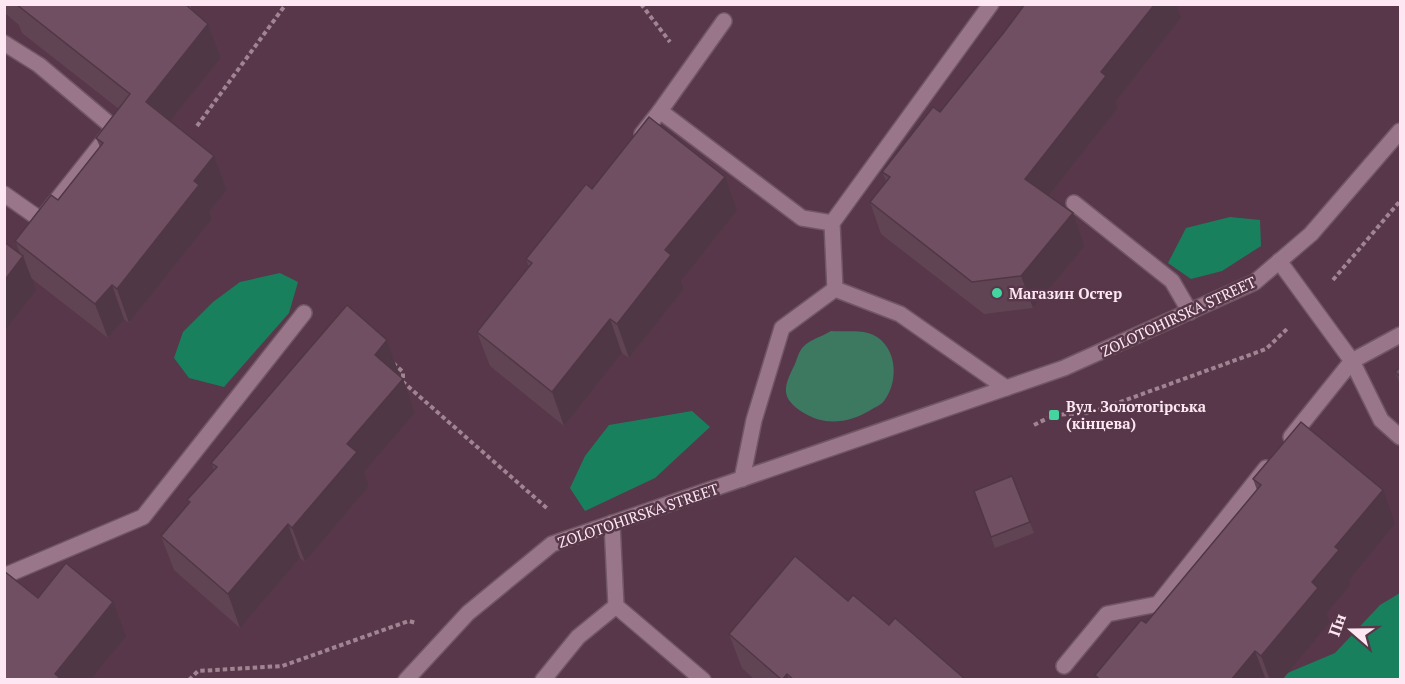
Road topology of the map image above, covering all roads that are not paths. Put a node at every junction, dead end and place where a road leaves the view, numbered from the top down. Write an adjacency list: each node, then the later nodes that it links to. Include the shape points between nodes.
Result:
1 (991, 4): 9 (street)
2 (724, 21): 4 (street)
3 (4, 43): 7 (street, via 39,65 114,128 41,220)
4 (660, 111): 6 (street); 9 (street, via 802,218)
5 (1401, 131): 10 (street, ZOLOTOHIRSKA STREET, via 1311,234)
6 (631, 147)
7 (4, 194)
8 (1074, 203): 12 (street, via 1172,281)
9 (832, 223): 11 (street)
10 (1279, 261): 12 (street, ZOLOTOHIRSKA STREET, via 1255,282); 15 (street)
11 (835, 289): 16 (street, via 900,314); 18 (street, via 782,328 754,420)
12 (1190, 312): 16 (street, ZOLOTOHIRSKA STREET, via 1064,368)
13 (304, 313): 20 (street, via 143,517)
14 (1401, 335): 15 (street)
15 (1352, 361): 17 (street, via 1381,420); 22 (street, via 1158,604 1107,614)
16 (1006, 388): 18 (street, ZOLOTOHIRSKA STREET)
17 (1401, 437)
18 (742, 479): 19 (street, ZOLOTOHIRSKA STREET)
19 (612, 523): 21 (street); 23 (street, ZOLOTOHIRSKA STREET, via 552,544 468,613)
20 (4, 576)
21 (616, 606): 24 (street, via 578,637); 25 (street)
22 (1064, 666)
23 (406, 680)
24 (543, 680)
25 (703, 680)

